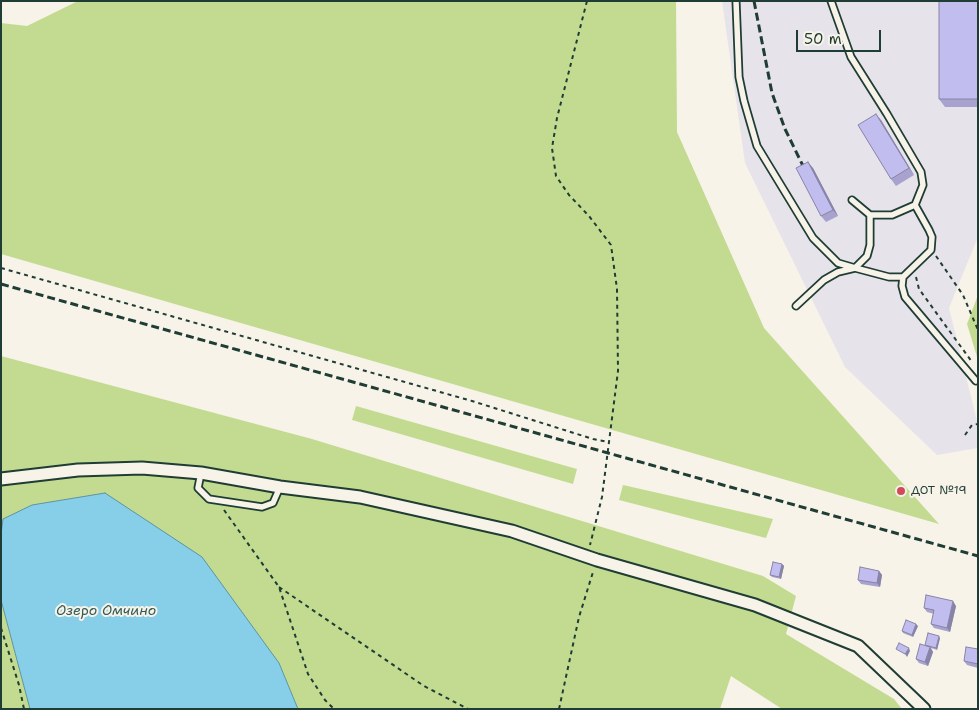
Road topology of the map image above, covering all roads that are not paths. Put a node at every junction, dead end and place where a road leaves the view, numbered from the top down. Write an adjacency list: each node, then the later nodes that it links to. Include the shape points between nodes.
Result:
1 (736, 1): 6 (lane, via 739,77 757,146 813,238 838,263)
2 (831, 1): 4 (lane, via 851,58 921,172 923,184)
3 (852, 200): 5 (lane)
4 (915, 205): 5 (lane, via 892,215); 7 (lane, via 932,237 932,250)
5 (870, 215): 6 (lane, via 868,256)
6 (855, 268): 7 (lane, via 889,277); 8 (lane, via 824,280)
7 (903, 277): 9 (lane, via 905,297)
8 (796, 306)
9 (976, 381)
10 (201, 473): 11 (street, via 142,468 96,469); 12 (street); 12 (lane, via 198,488 209,499 262,507 273,503)
11 (1, 479)
12 (280, 486): 13 (street, via 360,497 512,530 592,558 755,605 858,646)
13 (924, 709)

